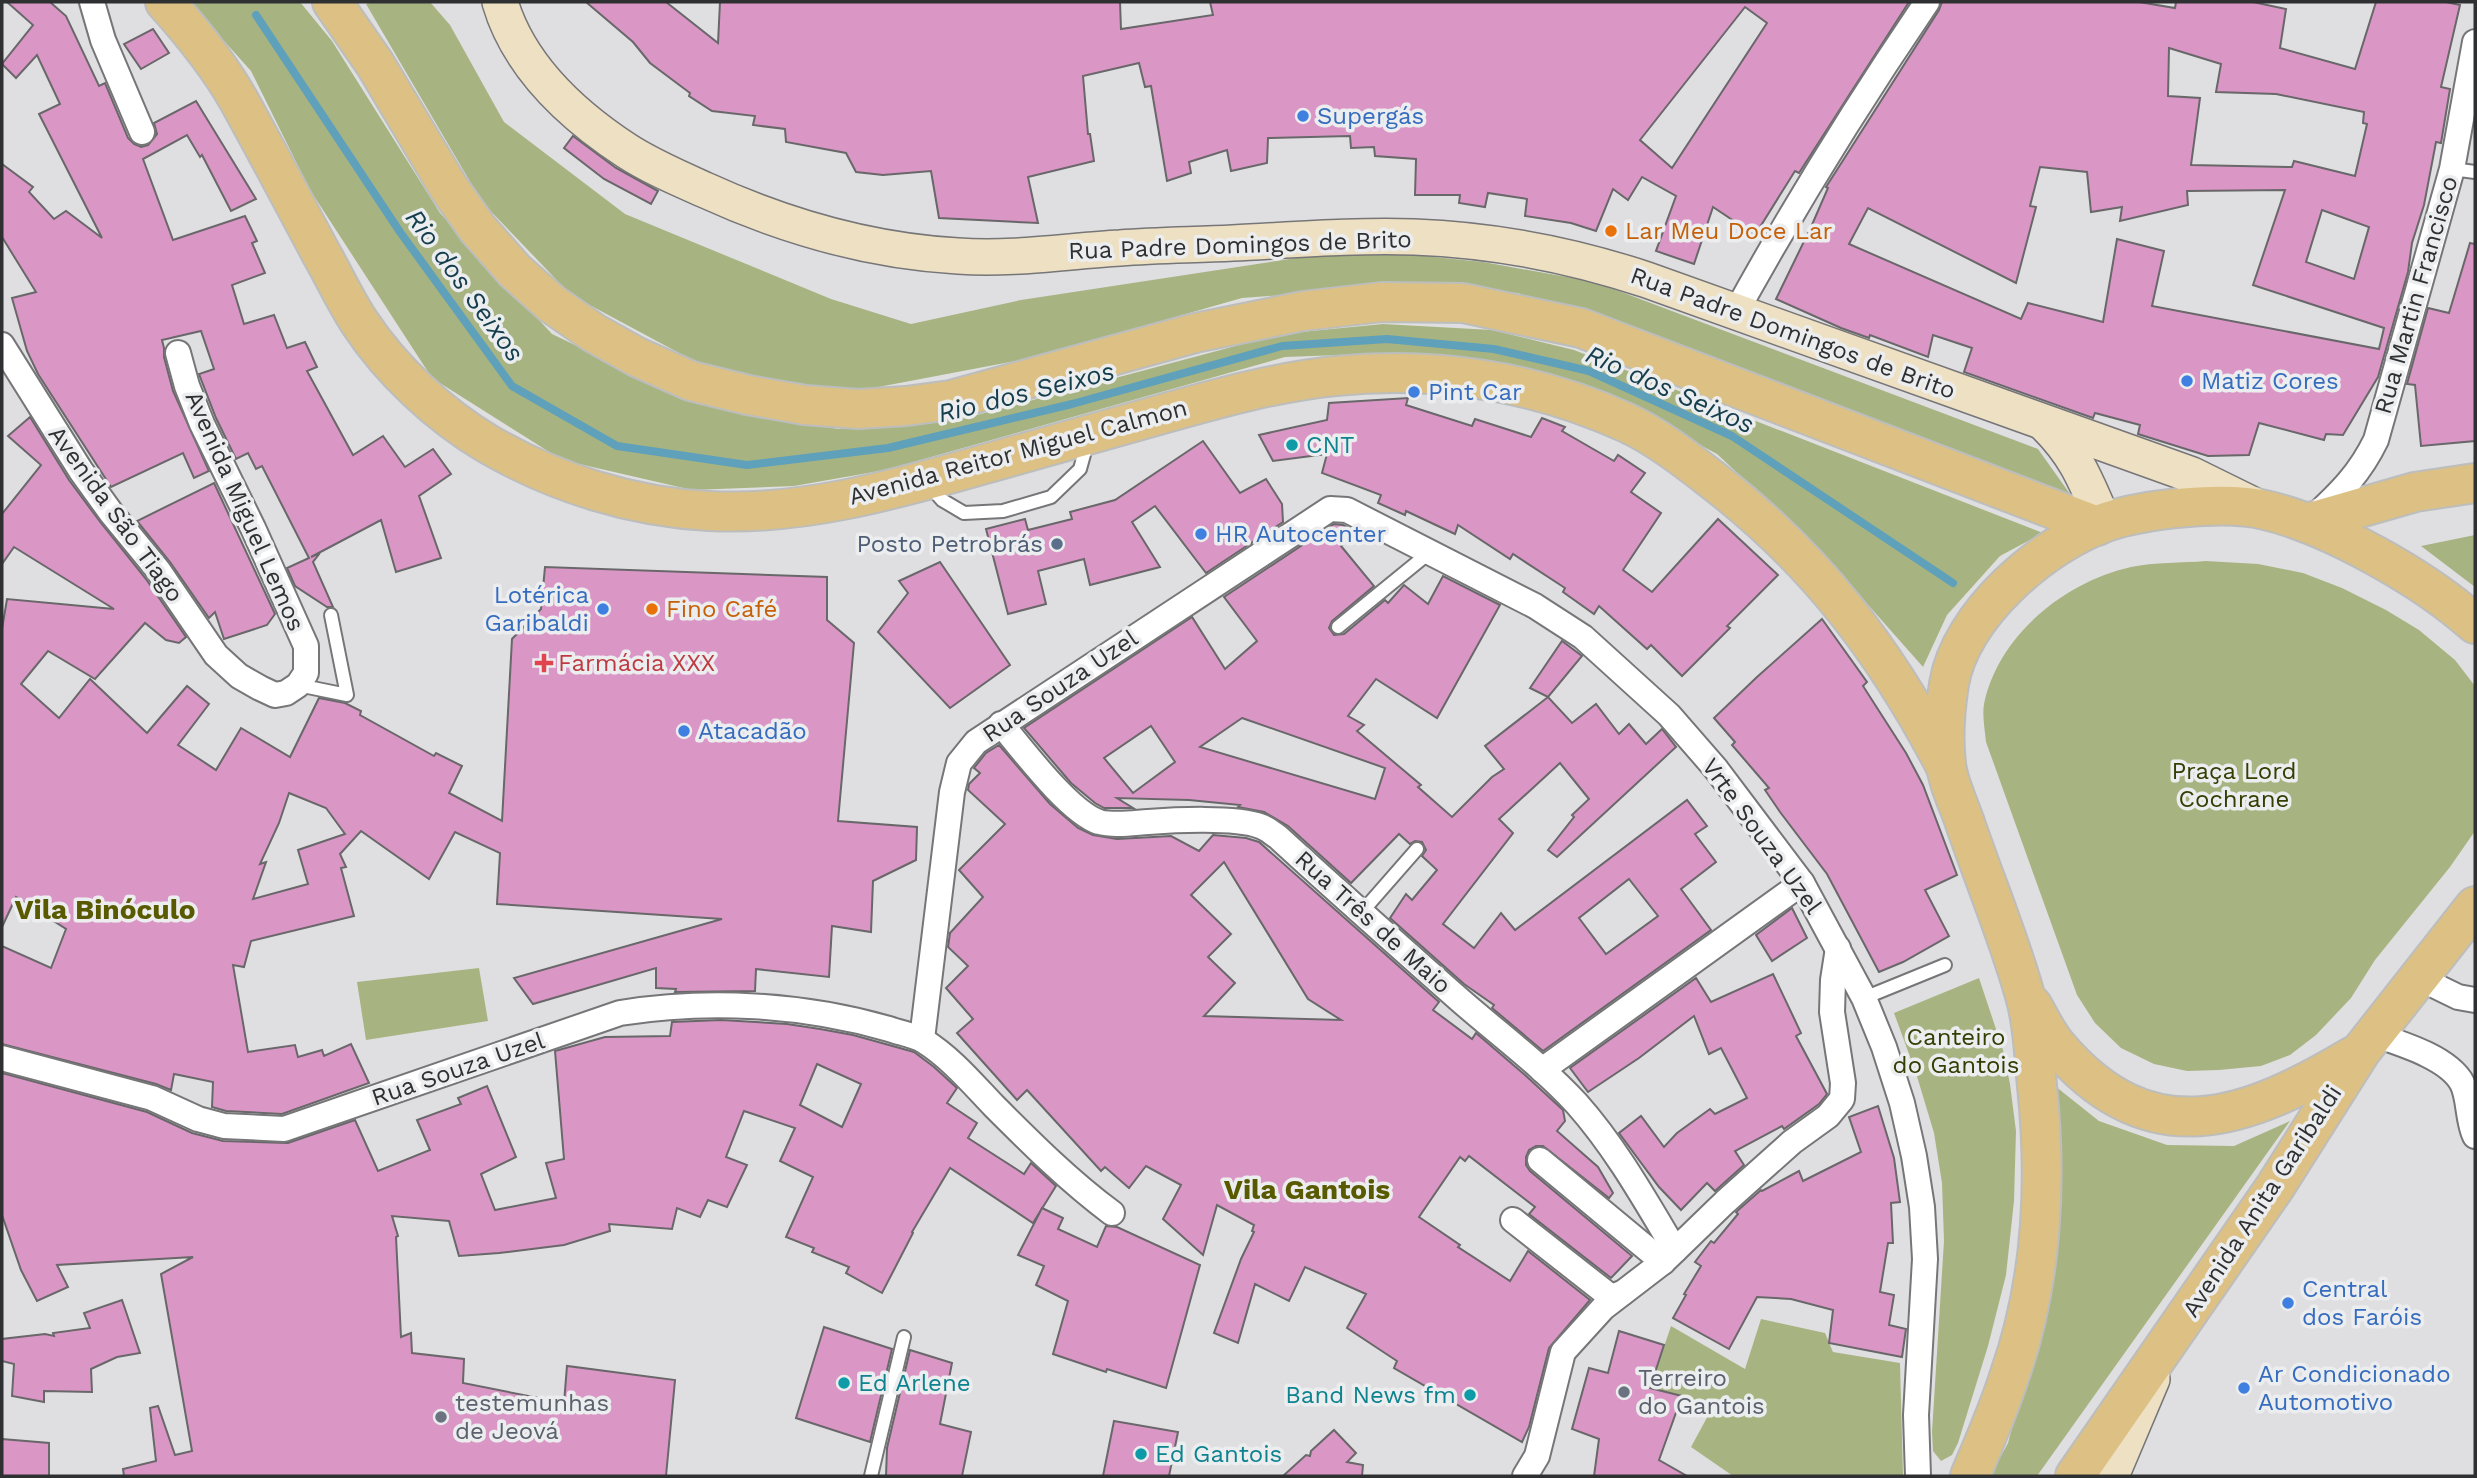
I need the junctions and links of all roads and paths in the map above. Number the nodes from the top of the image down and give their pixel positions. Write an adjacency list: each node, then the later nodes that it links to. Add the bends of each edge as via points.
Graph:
1 (92, 2): 9 (street)
2 (165, 2): 8 (main road, Avenida Reitor Miguel Calmon)
3 (203, 2): 8 (main road, via 201,15)
4 (332, 2): 21 (main road, via 449,188 515,271 594,333 691,380 806,405 906,406 951,400 1195,333 1303,311 1381,302 1463,303 1581,328)
5 (500, 2): 11 (main road, Rua Padre Domingos de Brito, via 523,55 557,95 596,130 651,166 792,226 876,247 972,256 1335,236 1500,244 1637,276)
6 (1927, 2): 11 (street, via 1789,218)
7 (2475, 42): 10 (street, Rua Martin Francisco)
8 (211, 58): 16 (main road, Avenida Reitor Miguel Calmon, via 360,323 422,394 487,443 542,471 601,493 712,511 803,506)
9 (142, 132)
10 (2464, 171): 20 (street, Rua Martin Francisco, via 2376,440 2349,484)
11 (1736, 312): 14 (main road, Rua Padre Domingos de Brito)
12 (2, 345): 26 (street, Avenida São Tiago, via 111,514 158,570 216,655 239,676 275,695)
13 (178, 353): 26 (street, Avenida Miguel Lemos, via 202,424 306,646 306,673)
14 (2043, 423): 18 (main road, Rua Padre Domingos de Brito, via 2192,475); 21 (main road, Rua Padre Domingos de Brito, via 2076,460)
15 (1089, 435): 16 (main road, Avenida Reitor Miguel Calmon); 16 (lane, via 1080,470 1051,497 1003,511 964,513 943,500); 28 (main road, Avenida Reitor Miguel Calmon, via 1285,383 1392,373 1455,374 1511,384 1629,424 1726,490 1805,562 1888,665)
16 (926, 481)
17 (2475, 483): 20 (main road, via 2415,492)
18 (2259, 508): 20 (main road, Avenida Anita Garibaldi); 21 (main road, Avenida Anita Garibaldi, via 2176,510 2127,516)
19 (1330, 509): 22 (street, Vrte Souza Uzel, via 1348,510); 27 (street, Rua Souza Uzel)
20 (2306, 523): 24 (main road, Avenida Anita Garibaldi, via 2428,587)
21 (2100, 525): 28 (main road, Avenida Anita Garibaldi, via 2021,572 1993,600 1968,636 1950,679)
22 (1430, 552): 25 (lane); 30 (street, Vrte Souza Uzel, via 1535,606 1583,637 1623,672 1716,769)
23 (331, 615): 26 (lane, via 347,695)
24 (2475, 624)
25 (1338, 627)
26 (298, 685)
27 (1001, 724): 32 (street, Rua Três de Maio, via 1049,782 1099,822 1178,819 1262,826); 39 (street, Rua Souza Uzel, via 976,742 957,772)
28 (1946, 767): 36 (main road, Avenida Anita Garibaldi)
29 (1417, 849): 32 (lane)
30 (1801, 883): 33 (street, Vrte Souza Uzel); 42 (street)
31 (2475, 906): 35 (main road, Avenida Anita Garibaldi)
32 (1361, 913): 42 (street, Rua Três de Maio)
33 (1838, 948): 37 (street, Vrte Souza Uzel); 47 (street, via 1832,1012 1842,1099)
34 (1945, 965): 37 (lane)
35 (2417, 977): 38 (street); 40 (main road, Avenida Anita Garibaldi)
36 (2025, 995): 40 (main road, Avenida Anita Garibaldi, via 2055,1044 2085,1076 2118,1100 2154,1115 2192,1117 2238,1110 2312,1080); 54 (main road, Avenida Anita Garibaldi, via 2041,1131 2037,1247 2011,1371)
37 (1864, 998): 53 (street, Vrte Souza Uzel, via 1902,1103 1922,1207)
38 (2475, 1000)
39 (922, 1039): 41 (street, Rua Souza Uzel, via 804,1012 742,1005 666,1006 620,1013 284,1129 224,1126 152,1098); 45 (street, Rua Souza Uzel, via 1076,1186)
40 (2367, 1043): 43 (street, via 2403,1045 2446,1065 2462,1082); 50 (main road, Avenida Anita Garibaldi)
41 (2, 1058)
42 (1542, 1070): 47 (street, Rua Três de Maio, via 1599,1131 1636,1186)
43 (2475, 1136)
44 (1540, 1160): 47 (street)
45 (1112, 1213)
46 (1513, 1220): 48 (street, via 1611,1297)
47 (1669, 1256): 48 (street)
48 (1622, 1293): 51 (street, via 1563,1352)
49 (904, 1337): 52 (lane)
50 (2162, 1351): 55 (main road, Avenida Anita Garibaldi); 56 (main road, Avenida Anita Garibaldi)
51 (1531, 1466)
52 (871, 1476)
53 (1918, 1476)
54 (1970, 1476)
55 (2075, 1476)
56 (2111, 1476)

